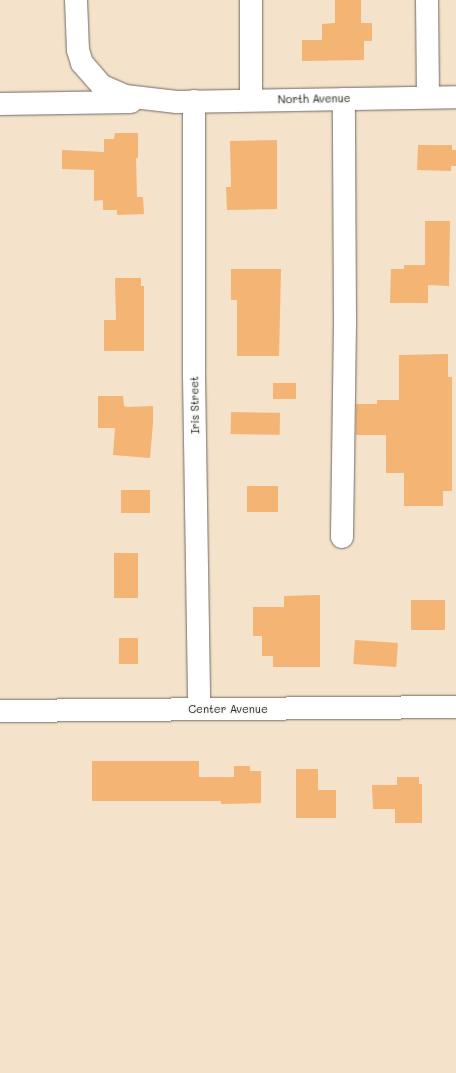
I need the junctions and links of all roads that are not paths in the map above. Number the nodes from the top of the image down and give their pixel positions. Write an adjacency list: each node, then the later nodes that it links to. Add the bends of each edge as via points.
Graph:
1 (76, 0): 9 (street, North Avenue, via 78,50 82,63 102,86 125,96)
2 (250, 0): 7 (street)
3 (427, 0): 4 (street)
4 (428, 97): 5 (street, North Avenue); 6 (street, North Avenue)
5 (456, 97)
6 (344, 99): 7 (street, North Avenue); 11 (street, via 345,323)
7 (251, 100): 8 (street, North Avenue)
8 (194, 101): 9 (street, North Avenue); 13 (street, Iris Street, via 194,376)
9 (172, 102): 10 (street, North Avenue)
10 (0, 104)
11 (342, 537)
12 (456, 707): 13 (street, Center Avenue)
13 (199, 709): 14 (street, Center Avenue)
14 (0, 711)

